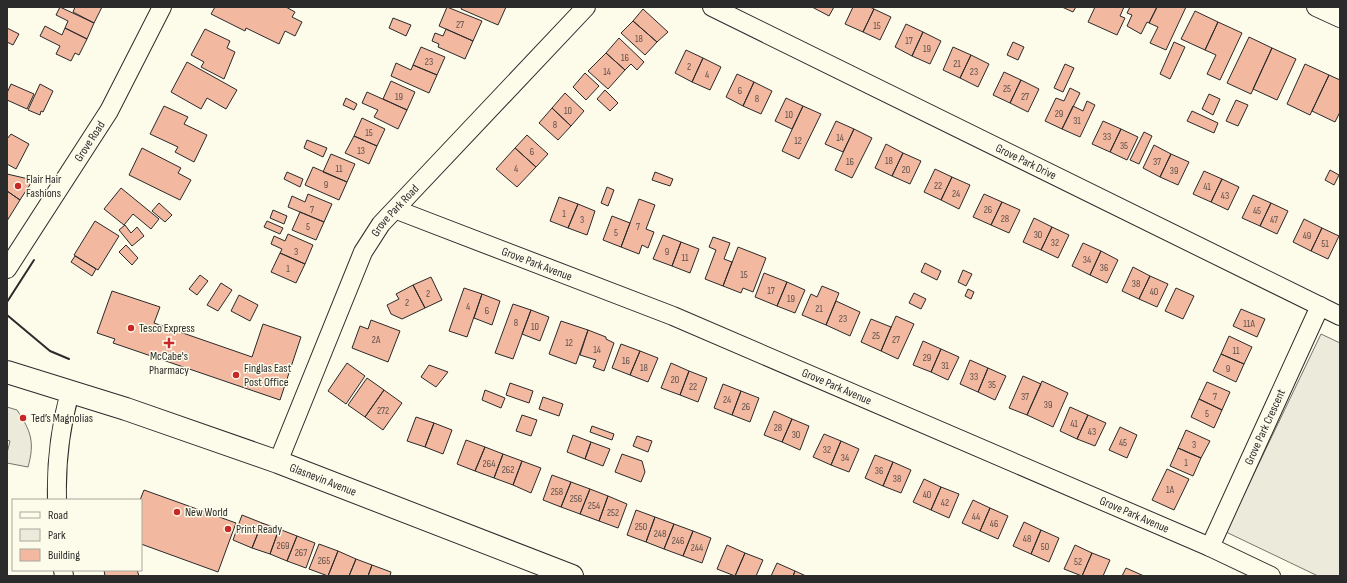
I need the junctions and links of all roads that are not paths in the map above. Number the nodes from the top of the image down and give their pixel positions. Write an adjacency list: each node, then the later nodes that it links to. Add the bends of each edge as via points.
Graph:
1 (162, 7): 7 (street, Grove Road, via 110,111)
2 (586, 7): 6 (street, Grove Park Road)
3 (712, 7): 8 (street, Grove Park Drive)
4 (1316, 7): 5 (street)
5 (1340, 18)
6 (396, 210): 12 (street, Grove Park Road, via 381,224 363,252); 14 (street, Grove Park Avenue, via 673,316)
7 (7, 269)
8 (1320, 306): 9 (street, Grove Park Drive); 14 (street, Grove Park Crescent)
9 (1340, 316)
10 (7, 372): 11 (main road, Glasnevin Avenue)
11 (70, 392): 12 (main road, Glasnevin Avenue); 13 (street, via 56,469)
12 (278, 462): 15 (main road, Glasnevin Avenue)
13 (57, 499)
14 (1210, 547): 16 (street, Grove Park Avenue)
15 (572, 576)
16 (1271, 576)

